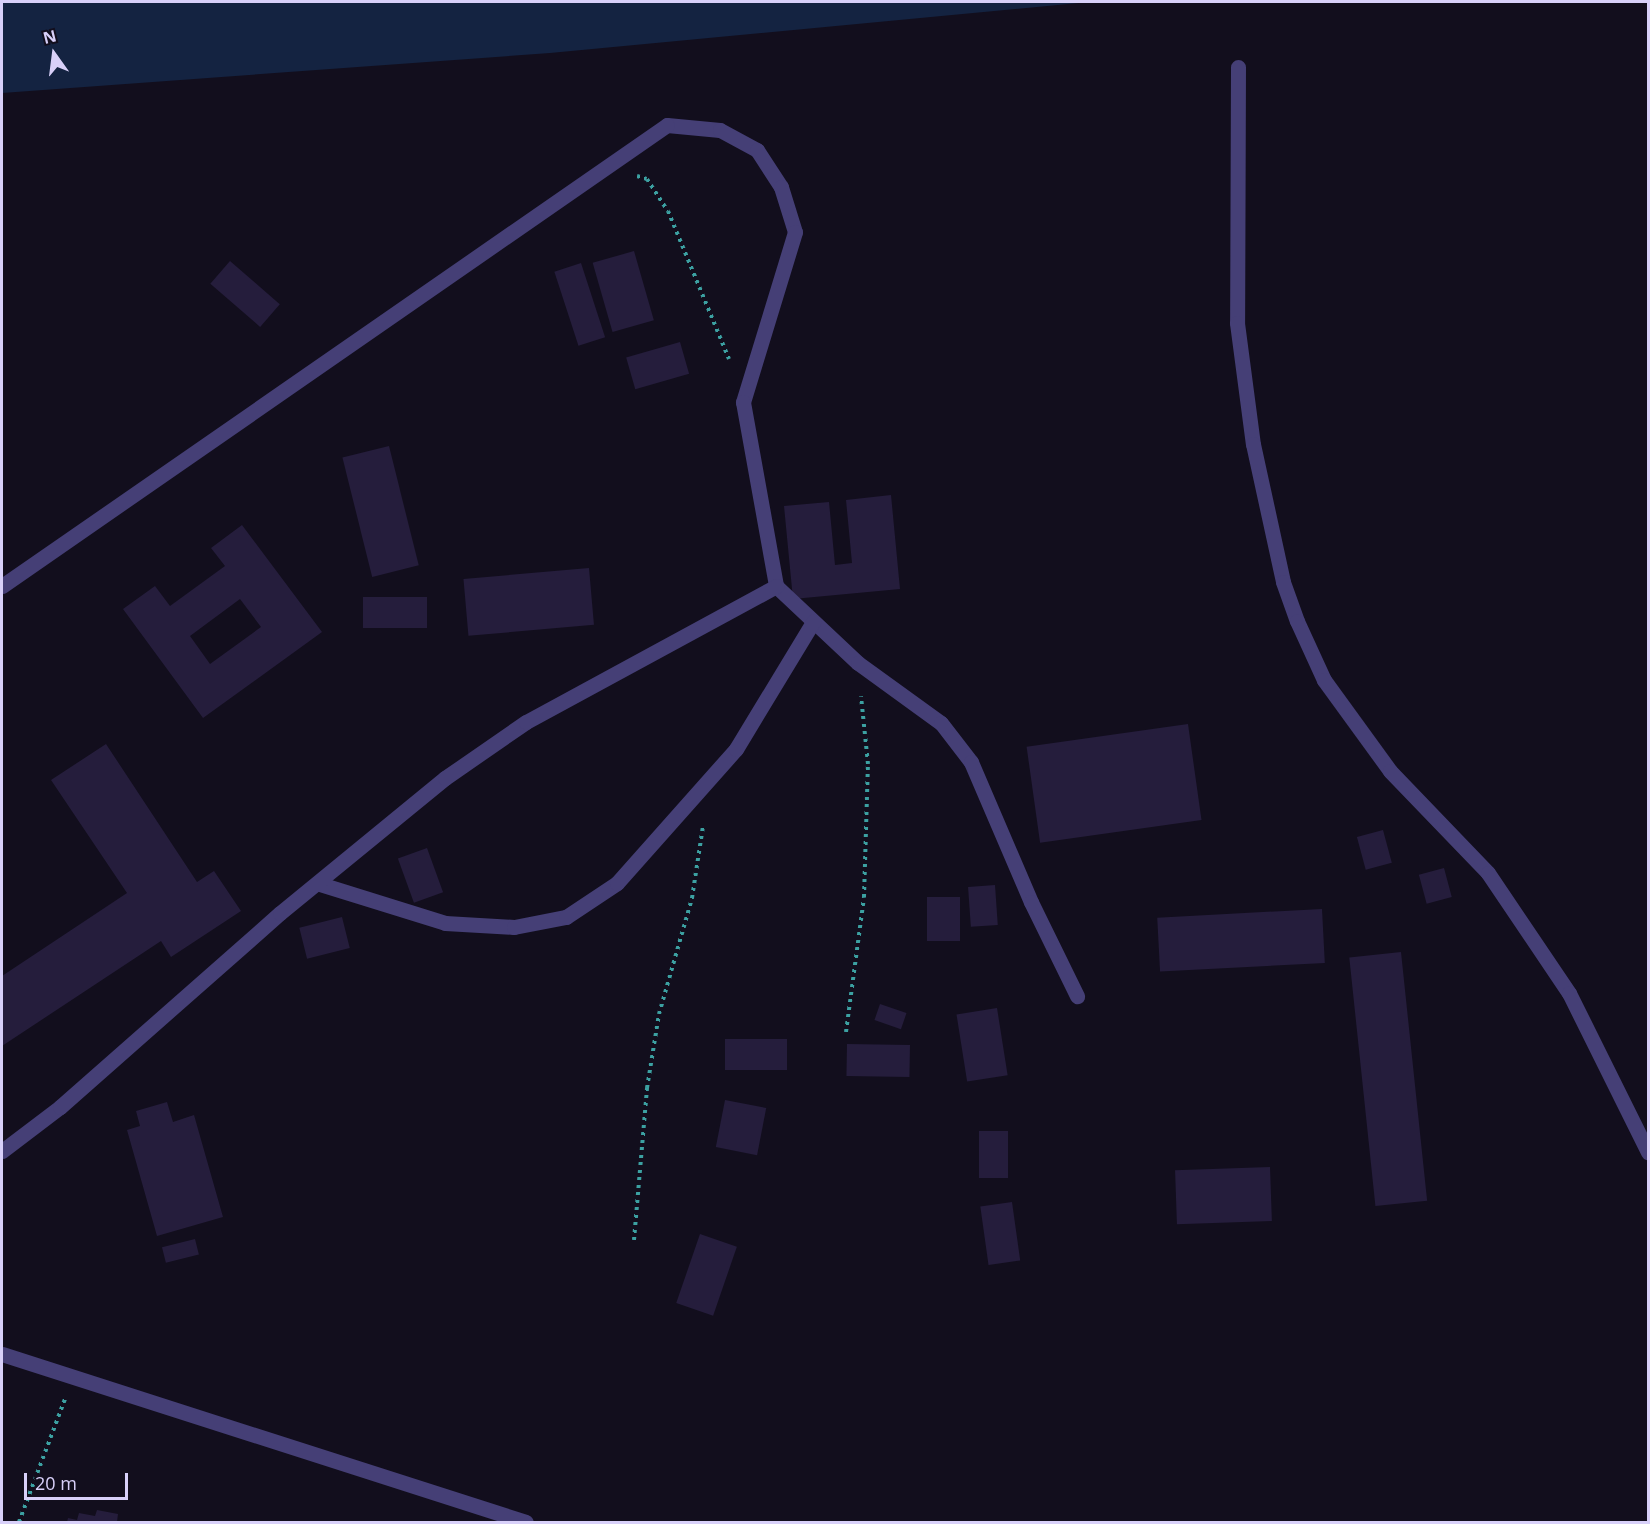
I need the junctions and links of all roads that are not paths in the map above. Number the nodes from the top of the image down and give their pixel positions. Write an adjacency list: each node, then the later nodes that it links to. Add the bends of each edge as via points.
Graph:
1 (1238, 67): 8 (street, via 1237,324 1253,444 1283,582 1297,621 1324,680 1390,771 1488,873 1569,993)
2 (2, 586): 3 (street, via 667,125 720,130 757,150 781,187 795,232 743,402)
3 (776, 586): 4 (street); 5 (street, via 526,722 445,778)
4 (813, 622): 5 (street, via 736,749 617,883 566,917 514,927 445,923); 6 (street, via 858,663 941,723 970,762)
5 (320, 884): 7 (street, via 280,913 136,1041)
6 (1077, 996)
7 (2, 1151)
8 (1648, 1152)
9 (2, 1354): 10 (street)
10 (526, 1522)

